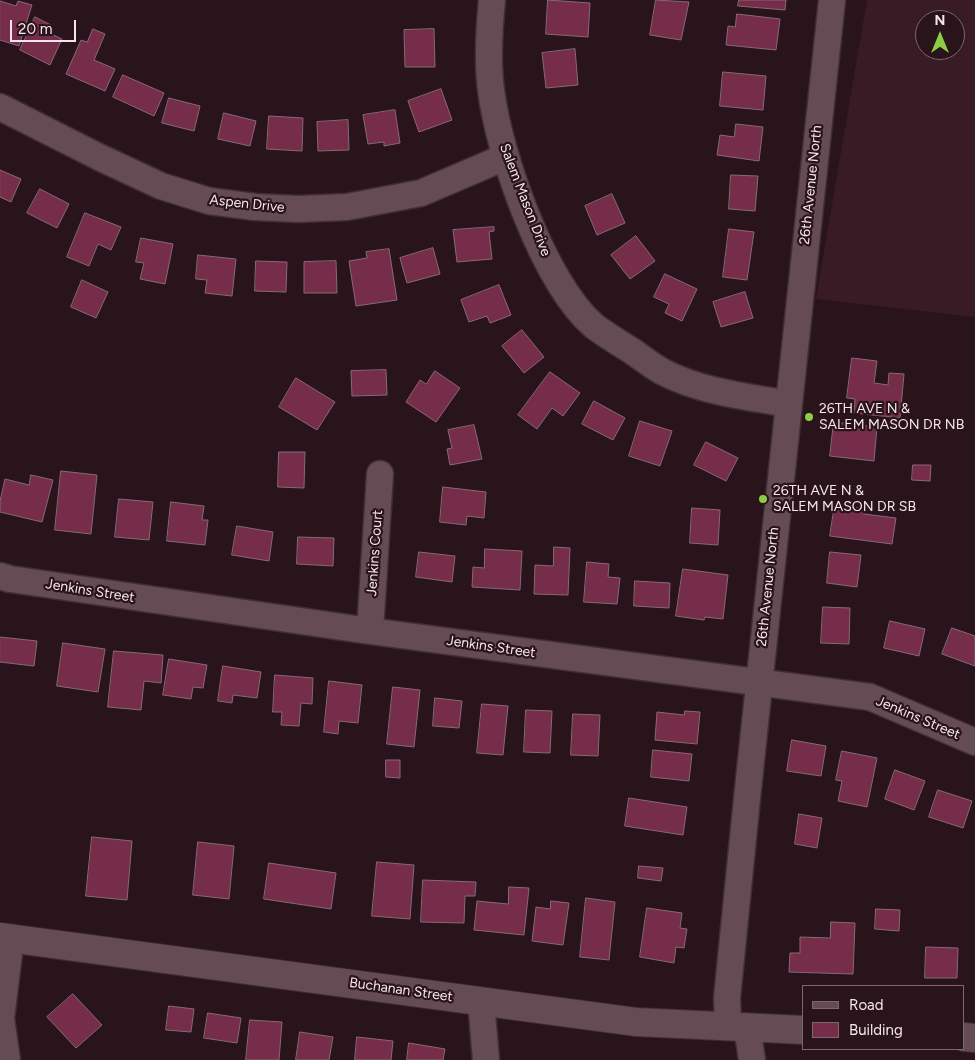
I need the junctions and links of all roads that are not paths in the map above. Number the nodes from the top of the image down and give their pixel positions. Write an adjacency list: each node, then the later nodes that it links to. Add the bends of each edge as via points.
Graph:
1 (492, 0): 4 (street, Salem Mason Drive, via 488,48 491,91)
2 (832, 0): 5 (street, 26th Avenue North)
3 (0, 107): 4 (street, Aspen Drive, via 162,186 208,201 255,207 347,207 422,193)
4 (505, 157): 5 (street, Salem Mason Drive, via 550,266 571,299 594,325 663,372 709,390)
5 (787, 404): 9 (street, 26th Avenue North)
6 (380, 474): 8 (street, Jenkins Court)
7 (0, 576): 8 (street, Jenkins Street)
8 (370, 631): 9 (street, Jenkins Street)
9 (758, 683): 10 (street, Jenkins Street, via 870,697); 13 (street, 26th Avenue North, via 727,998)
10 (975, 742)
11 (6, 937): 12 (street, Buchanan Street); 15 (street, via 1,1018)
12 (481, 1001): 13 (street, Buchanan Street, via 636,1022); 16 (street)
13 (738, 1027): 14 (street, Buchanan Street); 17 (street, 26th Avenue North)
14 (802, 1030)
15 (7, 1060)
16 (486, 1060)
17 (752, 1060)

